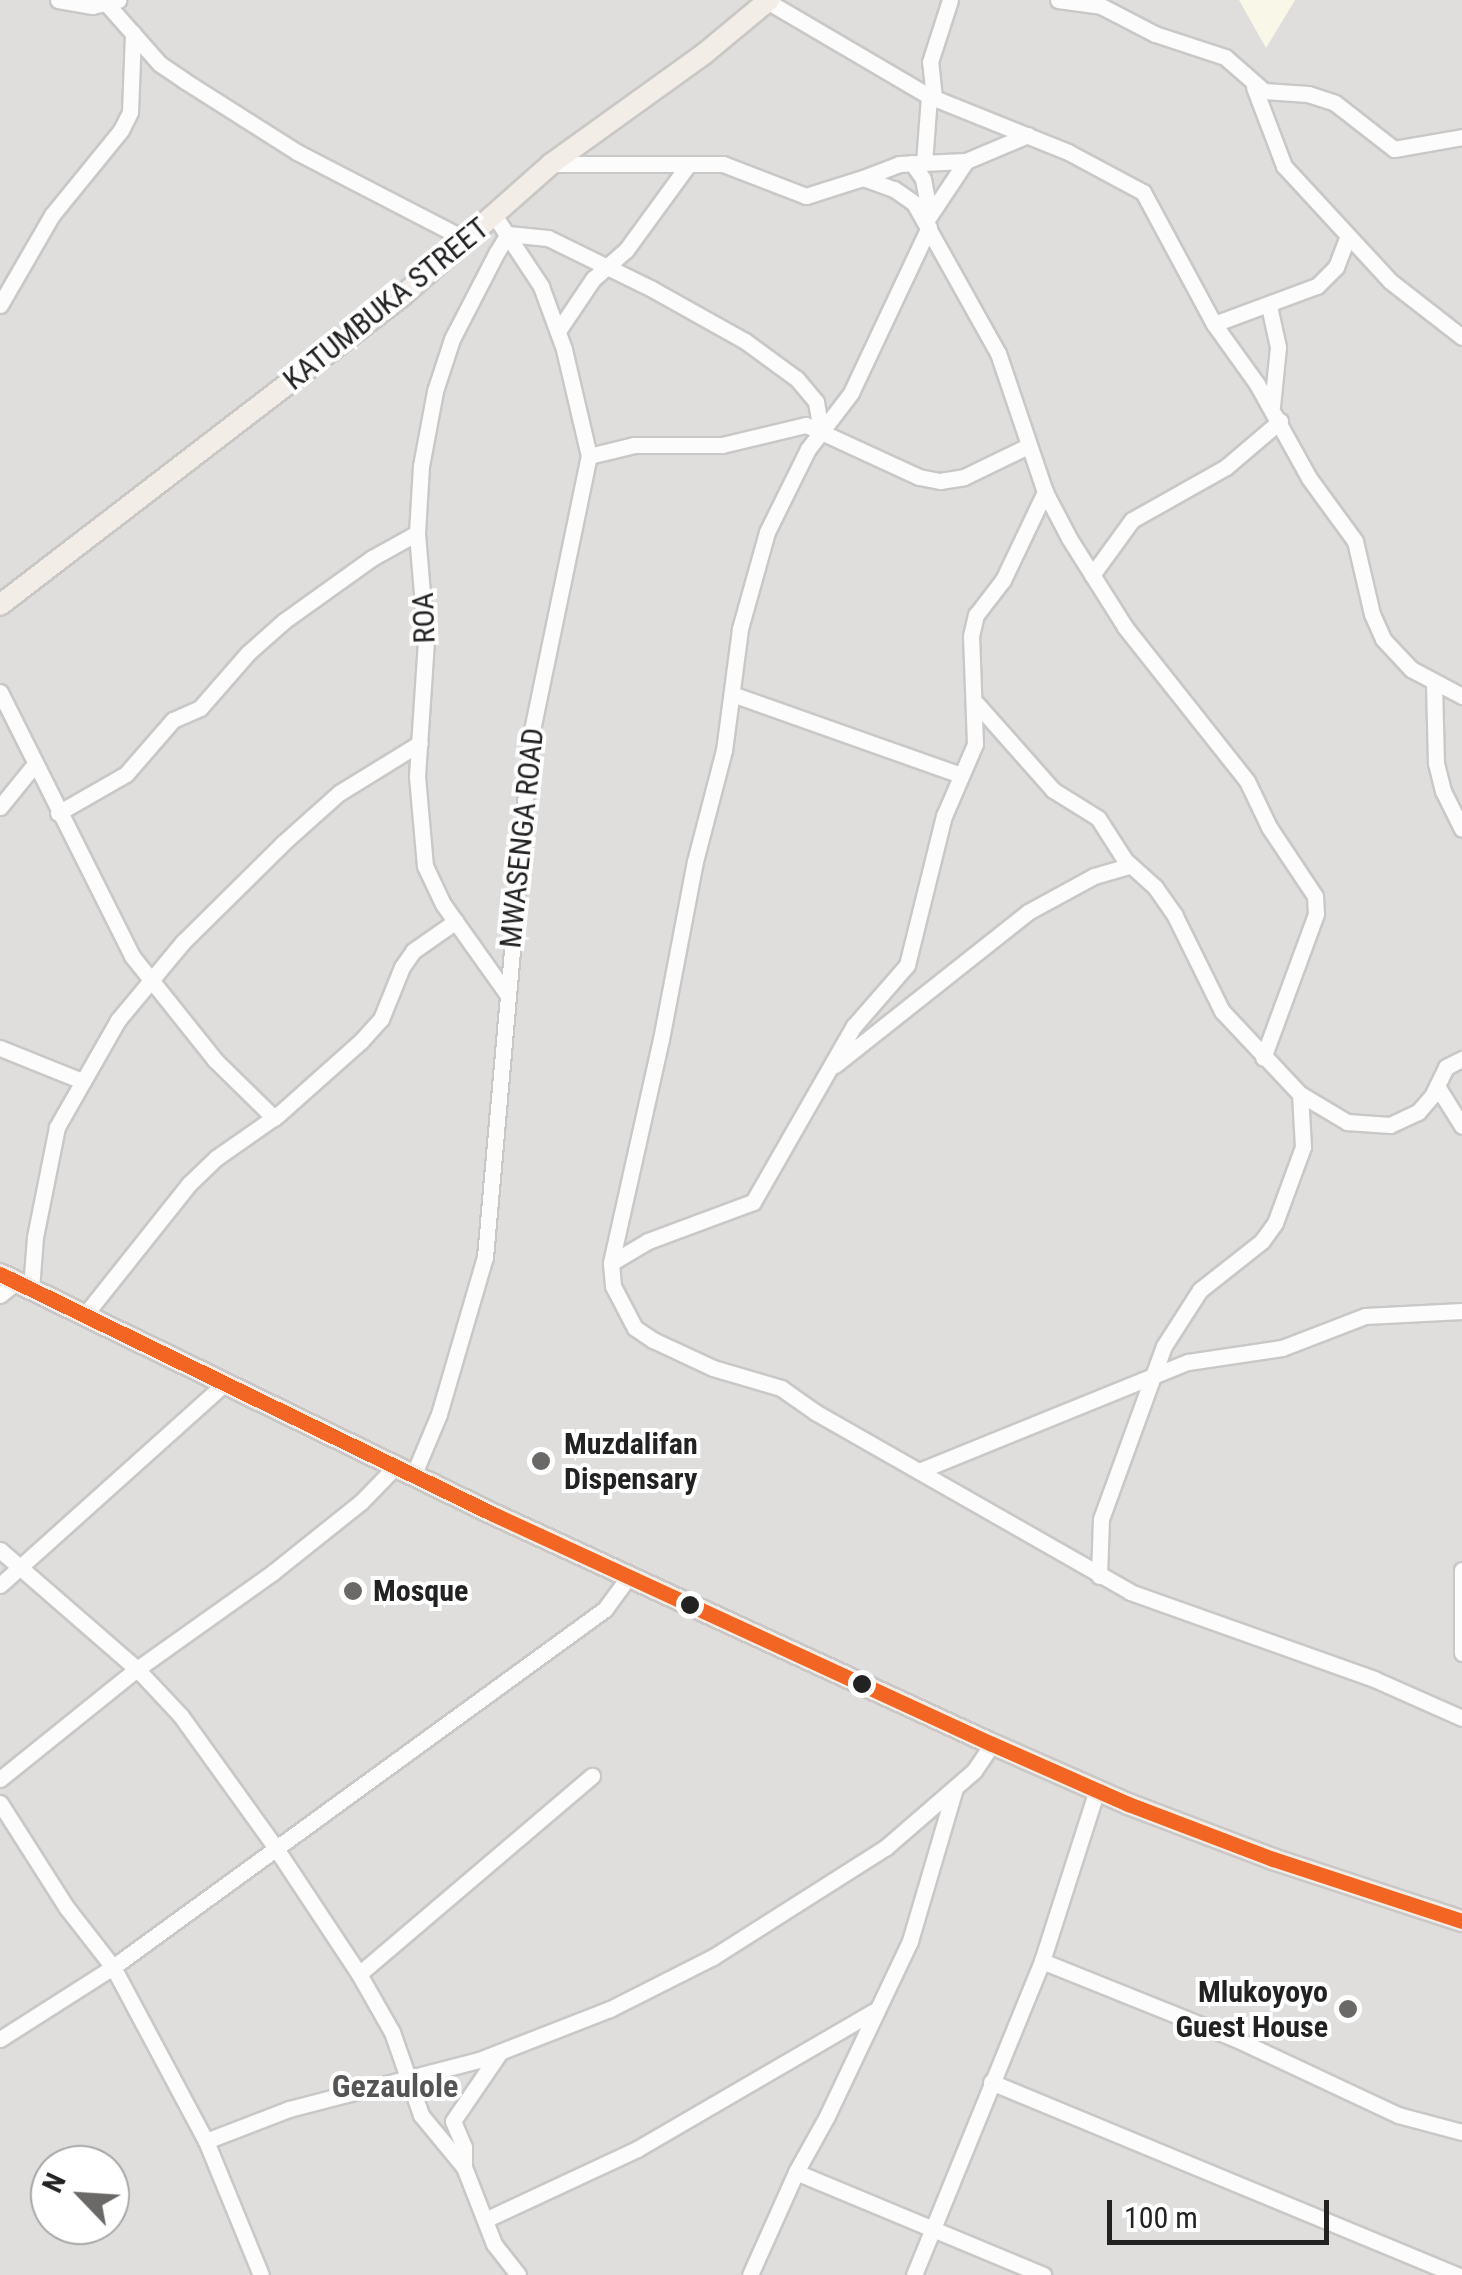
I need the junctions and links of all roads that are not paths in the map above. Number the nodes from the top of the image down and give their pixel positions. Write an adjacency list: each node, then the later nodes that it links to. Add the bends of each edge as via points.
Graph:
1 (58, 0): 5 (street)
2 (950, 0): 8 (street, via 930,62)
3 (1058, 0): 7 (street, via 1111,10 1155,34 1225,57)
4 (768, 1): 8 (street); 13 (main road, KATUMBUKA STREET)
5 (112, 2): 6 (street)
6 (133, 34): 19 (street, via 160,64 297,152); 22 (street, via 130,112 122,130 52,215)
7 (1254, 87): 10 (street, via 1335,103 1394,149); 20 (street, via 1284,166)
8 (931, 97): 9 (street); 12 (street)
9 (1028, 135): 11 (street); 24 (street, via 1144,192)
10 (1462, 137)
11 (966, 161): 12 (street); 17 (street)
12 (918, 163): 15 (street); 17 (street)
13 (551, 164): 14 (street); 16 (main road, KATUMBUKA STREET)
14 (688, 165): 15 (street, via 723,164 806,196); 21 (street)
15 (863, 178): 17 (street, via 906,194)
16 (494, 215): 18 (street, MWASENGA ROAD); 19 (main road, KATUMBUKA STREET)
17 (928, 221): 28 (street, via 851,392); 29 (street, via 998,353)
18 (508, 234): 21 (street, via 548,238); 25 (street, MWASENGA ROAD, via 542,286); 32 (street, ROA, via 452,340 435,391)
19 (463, 238): 34 (main road, KATUMBUKA STREET, via 402,296)
20 (1348, 240): 23 (street, via 1326,279); 26 (street, via 1417,306)
21 (608, 266): 25 (street); 28 (street, via 745,342 797,379 816,402)
22 (0, 305)
23 (1269, 306): 24 (street); 27 (street, via 1278,348)
24 (1214, 324): 27 (street)
25 (558, 331): 30 (street, MWASENGA ROAD)
26 (1461, 334)
27 (1276, 413): 33 (street, via 1226,467 1132,520); 35 (street, via 1354,541 1383,639)
28 (822, 429): 29 (street, via 940,481); 30 (street, via 798,425 722,446 634,444); 37 (street, via 767,532 740,629)
29 (1028, 446): 31 (street)
30 (589, 456): 49 (street, MWASENGA ROAD, via 530,734)
31 (1045, 492): 33 (street); 39 (street, via 1003,580 976,615)
32 (417, 533): 40 (street, ROA, via 426,641); 44 (street, via 284,621 200,708 173,720 126,774)
33 (1092, 575): 51 (street, via 1242,774 1316,896 1316,914)
34 (0, 604)
35 (1434, 683): 38 (street); 45 (street, via 1436,763)
36 (0, 692): 41 (street)
37 (732, 694): 42 (street); 59 (street)
38 (1462, 696)
39 (974, 701): 42 (street, via 976,744); 46 (street, via 1053,790 1098,818)
40 (420, 743): 47 (street, ROA, via 425,866); 48 (street, via 340,792 226,896)
41 (35, 764): 43 (street); 44 (street)
42 (961, 775): 53 (street, via 944,816 910,958 854,1026)
43 (0, 807)
44 (58, 813): 48 (street)
45 (1462, 829)
46 (1130, 866): 51 (street, via 1167,902 1222,1011); 53 (street, via 1094,876 1028,912)
47 (456, 921): 49 (street, ROA); 57 (street, via 413,952 381,1018 361,1041)
48 (150, 979): 54 (street); 57 (street, via 215,1060)
49 (507, 994): 66 (street, MWASENGA ROAD, via 486,1256 440,1414)
50 (0, 1048): 54 (street)
51 (1264, 1058): 56 (street)
52 (1462, 1059): 55 (street, via 1448,1064)
53 (832, 1067): 59 (street, via 752,1202 648,1241)
54 (82, 1081): 60 (street, via 57,1127 35,1237)
55 (1437, 1086): 56 (street, via 1418,1112 1390,1124 1347,1122); 58 (street)
56 (1300, 1094): 63 (street, via 1305,1133 1275,1223 1193,1299)
57 (274, 1118): 62 (street, via 189,1184)
58 (1462, 1126)
59 (611, 1263): 65 (street, via 613,1286 635,1328 699,1362 770,1382)
60 (12, 1285): 62 (main road)
61 (1462, 1311): 63 (street, via 1365,1316 1282,1348 1206,1357)
62 (84, 1316): 64 (main road)
63 (1154, 1374): 65 (street); 71 (street, via 1101,1519)
64 (224, 1384): 66 (main road); 68 (street)
65 (919, 1470): 71 (street)
66 (404, 1471): 70 (main road); 74 (street)
67 (0, 1550): 68 (street)
68 (19, 1568): 72 (street); 74 (street)
69 (1462, 1570): 73 (street)
70 (630, 1575): 76 (main road); 82 (street, via 605,1609)
71 (1098, 1576): 75 (street)
72 (0, 1585)
73 (1462, 1653)
74 (136, 1669): 78 (street); 82 (street, via 182,1716)
75 (1462, 1718)
76 (992, 1744): 79 (street); 80 (main road)
77 (592, 1776): 86 (street)
78 (0, 1779)
79 (955, 1788): 87 (street, via 919,1917); 89 (street, via 886,1848 713,1957 610,2009)
80 (1098, 1790): 83 (main road, via 1273,1859); 84 (street)
81 (0, 1803): 85 (street)
82 (276, 1847): 85 (street); 86 (street)
83 (1462, 1921)
84 (1042, 1961): 91 (street); 92 (street, via 1236,2038 1398,2115)
85 (113, 1967): 88 (street); 93 (street)
86 (359, 1974): 90 (street, via 392,2032)
87 (874, 2011): 95 (street); 96 (street, via 637,2149)
88 (0, 2039)
89 (500, 2052): 90 (street); 94 (street, via 453,2121)
90 (404, 2077): 93 (street, via 288,2109); 94 (street, via 430,2128)
91 (991, 2082): 97 (street); 103 (street)
92 (1462, 2132)
93 (206, 2142): 98 (street)
94 (464, 2166): 96 (street)
95 (796, 2172): 97 (street); 100 (street)
96 (487, 2219): 99 (street, via 494,2244)
97 (932, 2228): 101 (street); 102 (street)
98 (261, 2275)
99 (518, 2275)
100 (750, 2275)
101 (914, 2275)
102 (1043, 2275)
103 (1457, 2275)

